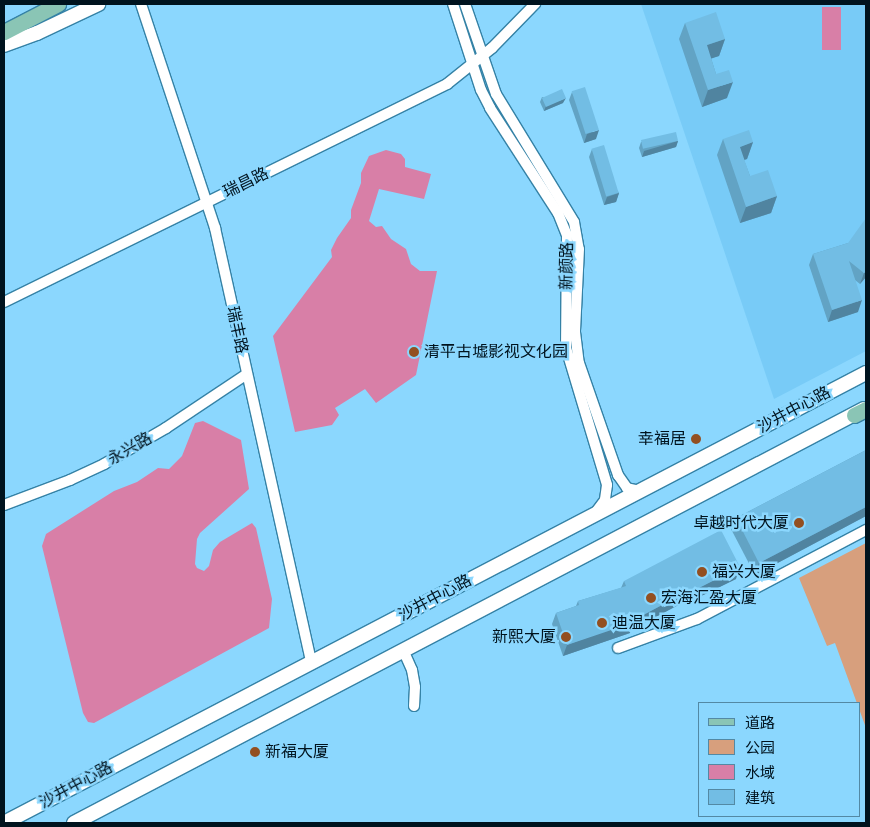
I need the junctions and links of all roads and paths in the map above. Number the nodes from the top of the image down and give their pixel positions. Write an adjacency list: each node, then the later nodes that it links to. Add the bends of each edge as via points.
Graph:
1 (58, 4): 7 (main road)
2 (98, 4): 8 (street)
3 (142, 4): 11 (street, 瑞丰路)
4 (453, 4): 10 (street, 新颜路)
5 (465, 4): 9 (street, 新颜路)
6 (535, 4): 9 (street, 瑞昌路)
7 (4, 32)
8 (4, 45)
9 (482, 56): 10 (street, 瑞昌路); 16 (street, 新颜路, via 496,94 574,222 580,249 575,332 580,363 618,475 627,488)
10 (473, 64): 11 (street, 瑞昌路, via 447,84); 18 (street, 新颜路, via 490,108 558,213 567,235 566,348 607,486 602,505)
11 (208, 202): 12 (street, 瑞昌路); 14 (street, 瑞丰路)
12 (4, 302)
13 (866, 372): 16 (street, 沙井中心路)
14 (247, 374): 17 (street, 永兴路, via 166,428 104,464); 22 (street, 瑞丰路)
15 (862, 411): 21 (street, 沙井中心路)
16 (640, 491): 18 (street, 沙井中心路)
17 (4, 505)
18 (592, 515): 22 (street, 沙井中心路)
19 (866, 530): 20 (street, via 697,619)
20 (618, 648)
21 (404, 652): 23 (street, via 412,670); 27 (street, 沙井中心路)
22 (311, 662): 24 (street, 沙井中心路)
23 (414, 706)
24 (35, 806): 25 (street); 26 (street, 沙井中心路)
25 (4, 809)
26 (4, 823)
27 (74, 823)

